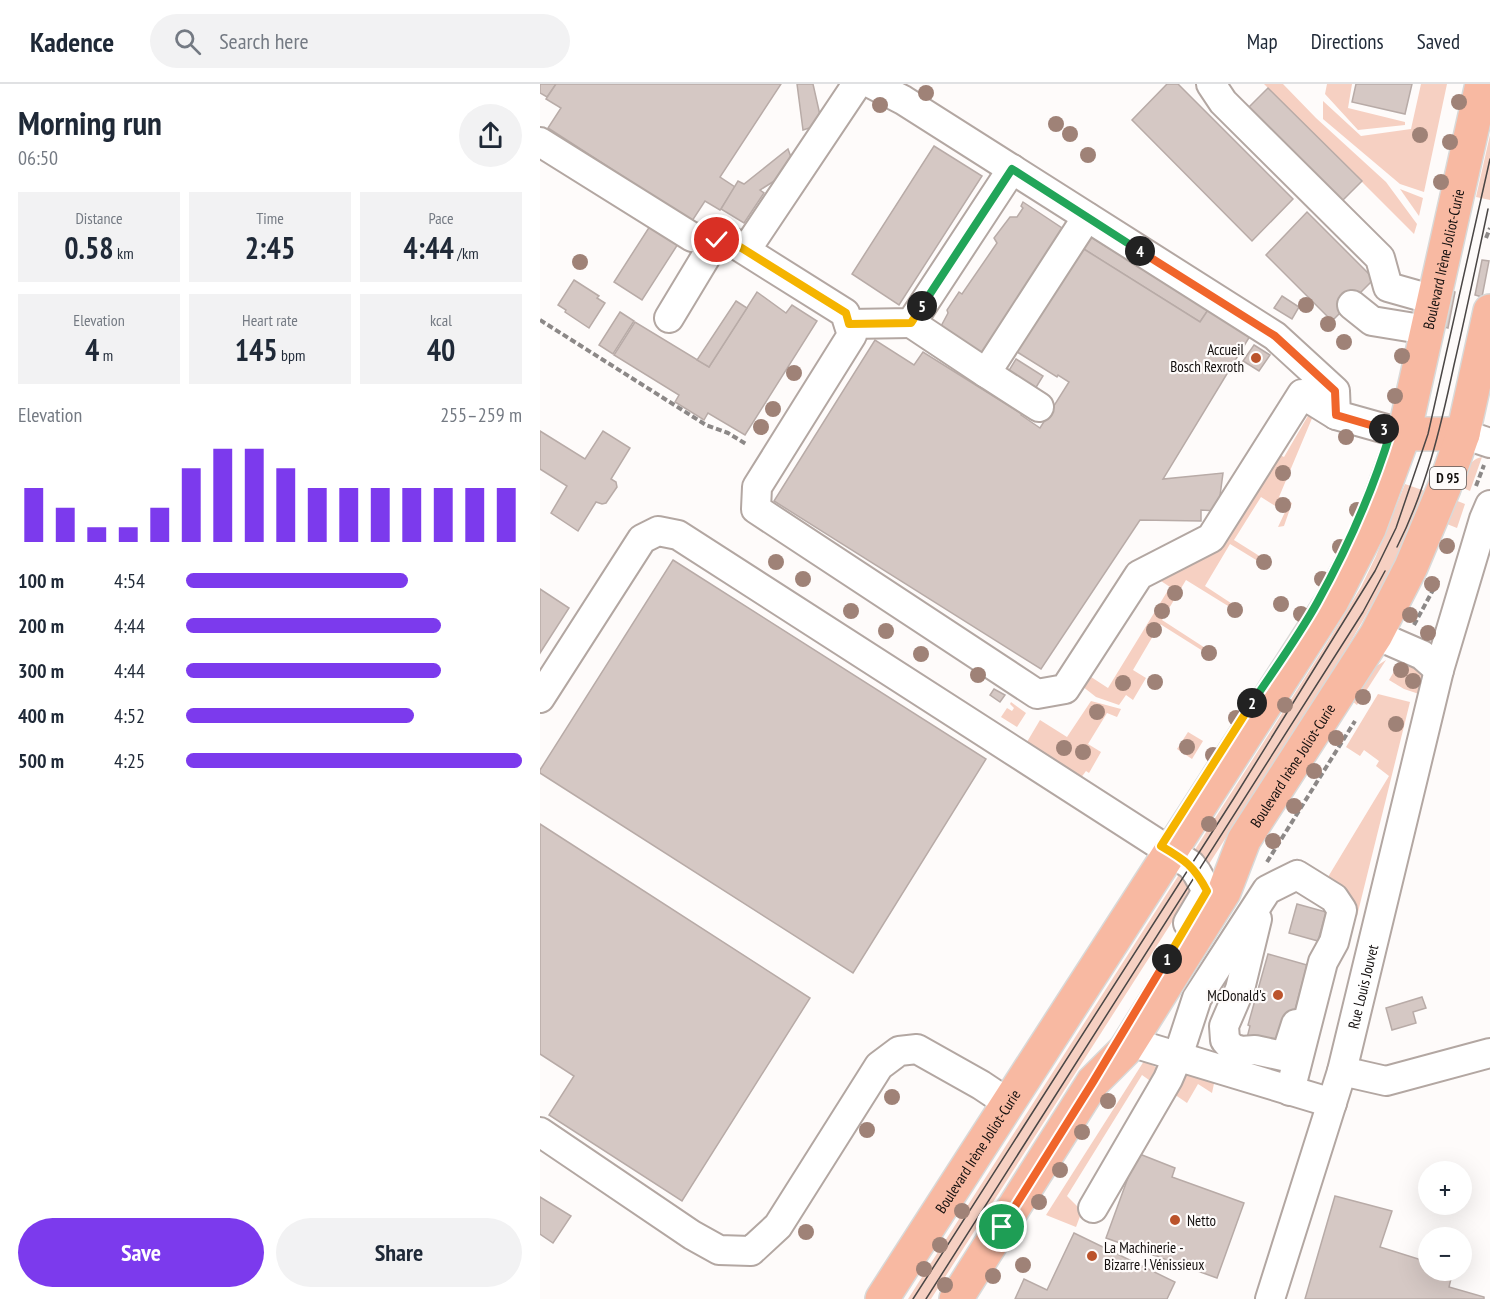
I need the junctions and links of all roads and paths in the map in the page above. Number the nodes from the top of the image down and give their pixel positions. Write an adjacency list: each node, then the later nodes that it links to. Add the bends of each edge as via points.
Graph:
1 (857, 84): 12 (street)
2 (872, 84): 5 (street)
3 (1211, 84): 15 (street, via 1223,102 1380,258 1388,287)
4 (1482, 84): 15 (main road, Boulevard Irène Joliot-Curie)
5 (909, 92): 7 (street)
6 (540, 142): 11 (street, via 692,237)
7 (1012, 169): 8 (street); 18 (street)
8 (1087, 217): 20 (street); 21 (street, via 1275,336)
9 (1490, 228): 10 (path)
10 (1486, 238)
11 (717, 240): 12 (street); 16 (street)
12 (746, 250): 19 (street, via 846,313)
13 (1352, 305): 15 (street, via 1372,321)
14 (1490, 311): 24 (main road, Boulevard Irène Joliot-Curie / D 95)
15 (1431, 315): 23 (main road, Boulevard Irène Joliot-Curie)
16 (669, 318)
17 (540, 320): 25 (path, via 706,425)
18 (911, 323): 19 (street); 20 (street)
19 (849, 324): 21 (street, via 852,335 757,487 756,508 1037,694 1065,689 1139,575 1210,538 1302,394)
20 (986, 373): 22 (street)
21 (1336, 403): 23 (street)
22 (1039, 407)
23 (1404, 434): 24 (main road); 30 (main road, Boulevard Irène Joliot-Curie, via 1369,528 1332,601)
24 (1477, 438): 27 (main road, Boulevard Irène Joliot-Curie / D 95, via 1444,488 1411,567)
25 (746, 444)
26 (1487, 512): 28 (street, Rue Louis Jouvet)
27 (1376, 635): 28 (street, via 1422,655); 33 (main road, Boulevard Irène Joliot-Curie / D 95, via 1244,840 1224,892)
28 (1439, 670): 36 (street, Rue Louis Jouvet)
29 (540, 698): 30 (street, via 642,539 658,531 678,535)
30 (1170, 851): 37 (street, Boulevard Irène Joliot-Curie, via 1191,865 1207,891); 39 (main road, Boulevard Irène Joliot-Curie)
31 (1257, 905): 32 (street, via 1266,890 1297,875 1334,898 1342,910 1334,942); 32 (street, via 1240,989 1224,1026 1225,1040 1232,1047 1283,1056 1310,977); 35 (street, via 1197,998)
32 (1323, 962): 38 (street)
33 (1130, 1042): 35 (street); 37 (main road, Boulevard Irène Joliot-Curie / D 95)
34 (1490, 1053): 36 (street, via 1386,1082)
35 (1178, 1056): 38 (street); 42 (street)
36 (1342, 1071): 40 (street, Rue Louis Jouvet)
37 (1093, 1082): 44 (main road, Boulevard Irène Joliot-Curie / D 95)
38 (1290, 1091): 40 (street)
39 (1008, 1103): 41 (street, via 917,1049 899,1051 879,1066 778,1227 751,1251 719,1250 692,1235); 43 (main road, Boulevard Irène Joliot-Curie)
40 (1332, 1103): 45 (street, Rue Louis Jouvet)
41 (540, 1132)
42 (1093, 1208)
43 (882, 1299)
44 (956, 1299)
45 (1270, 1299)

